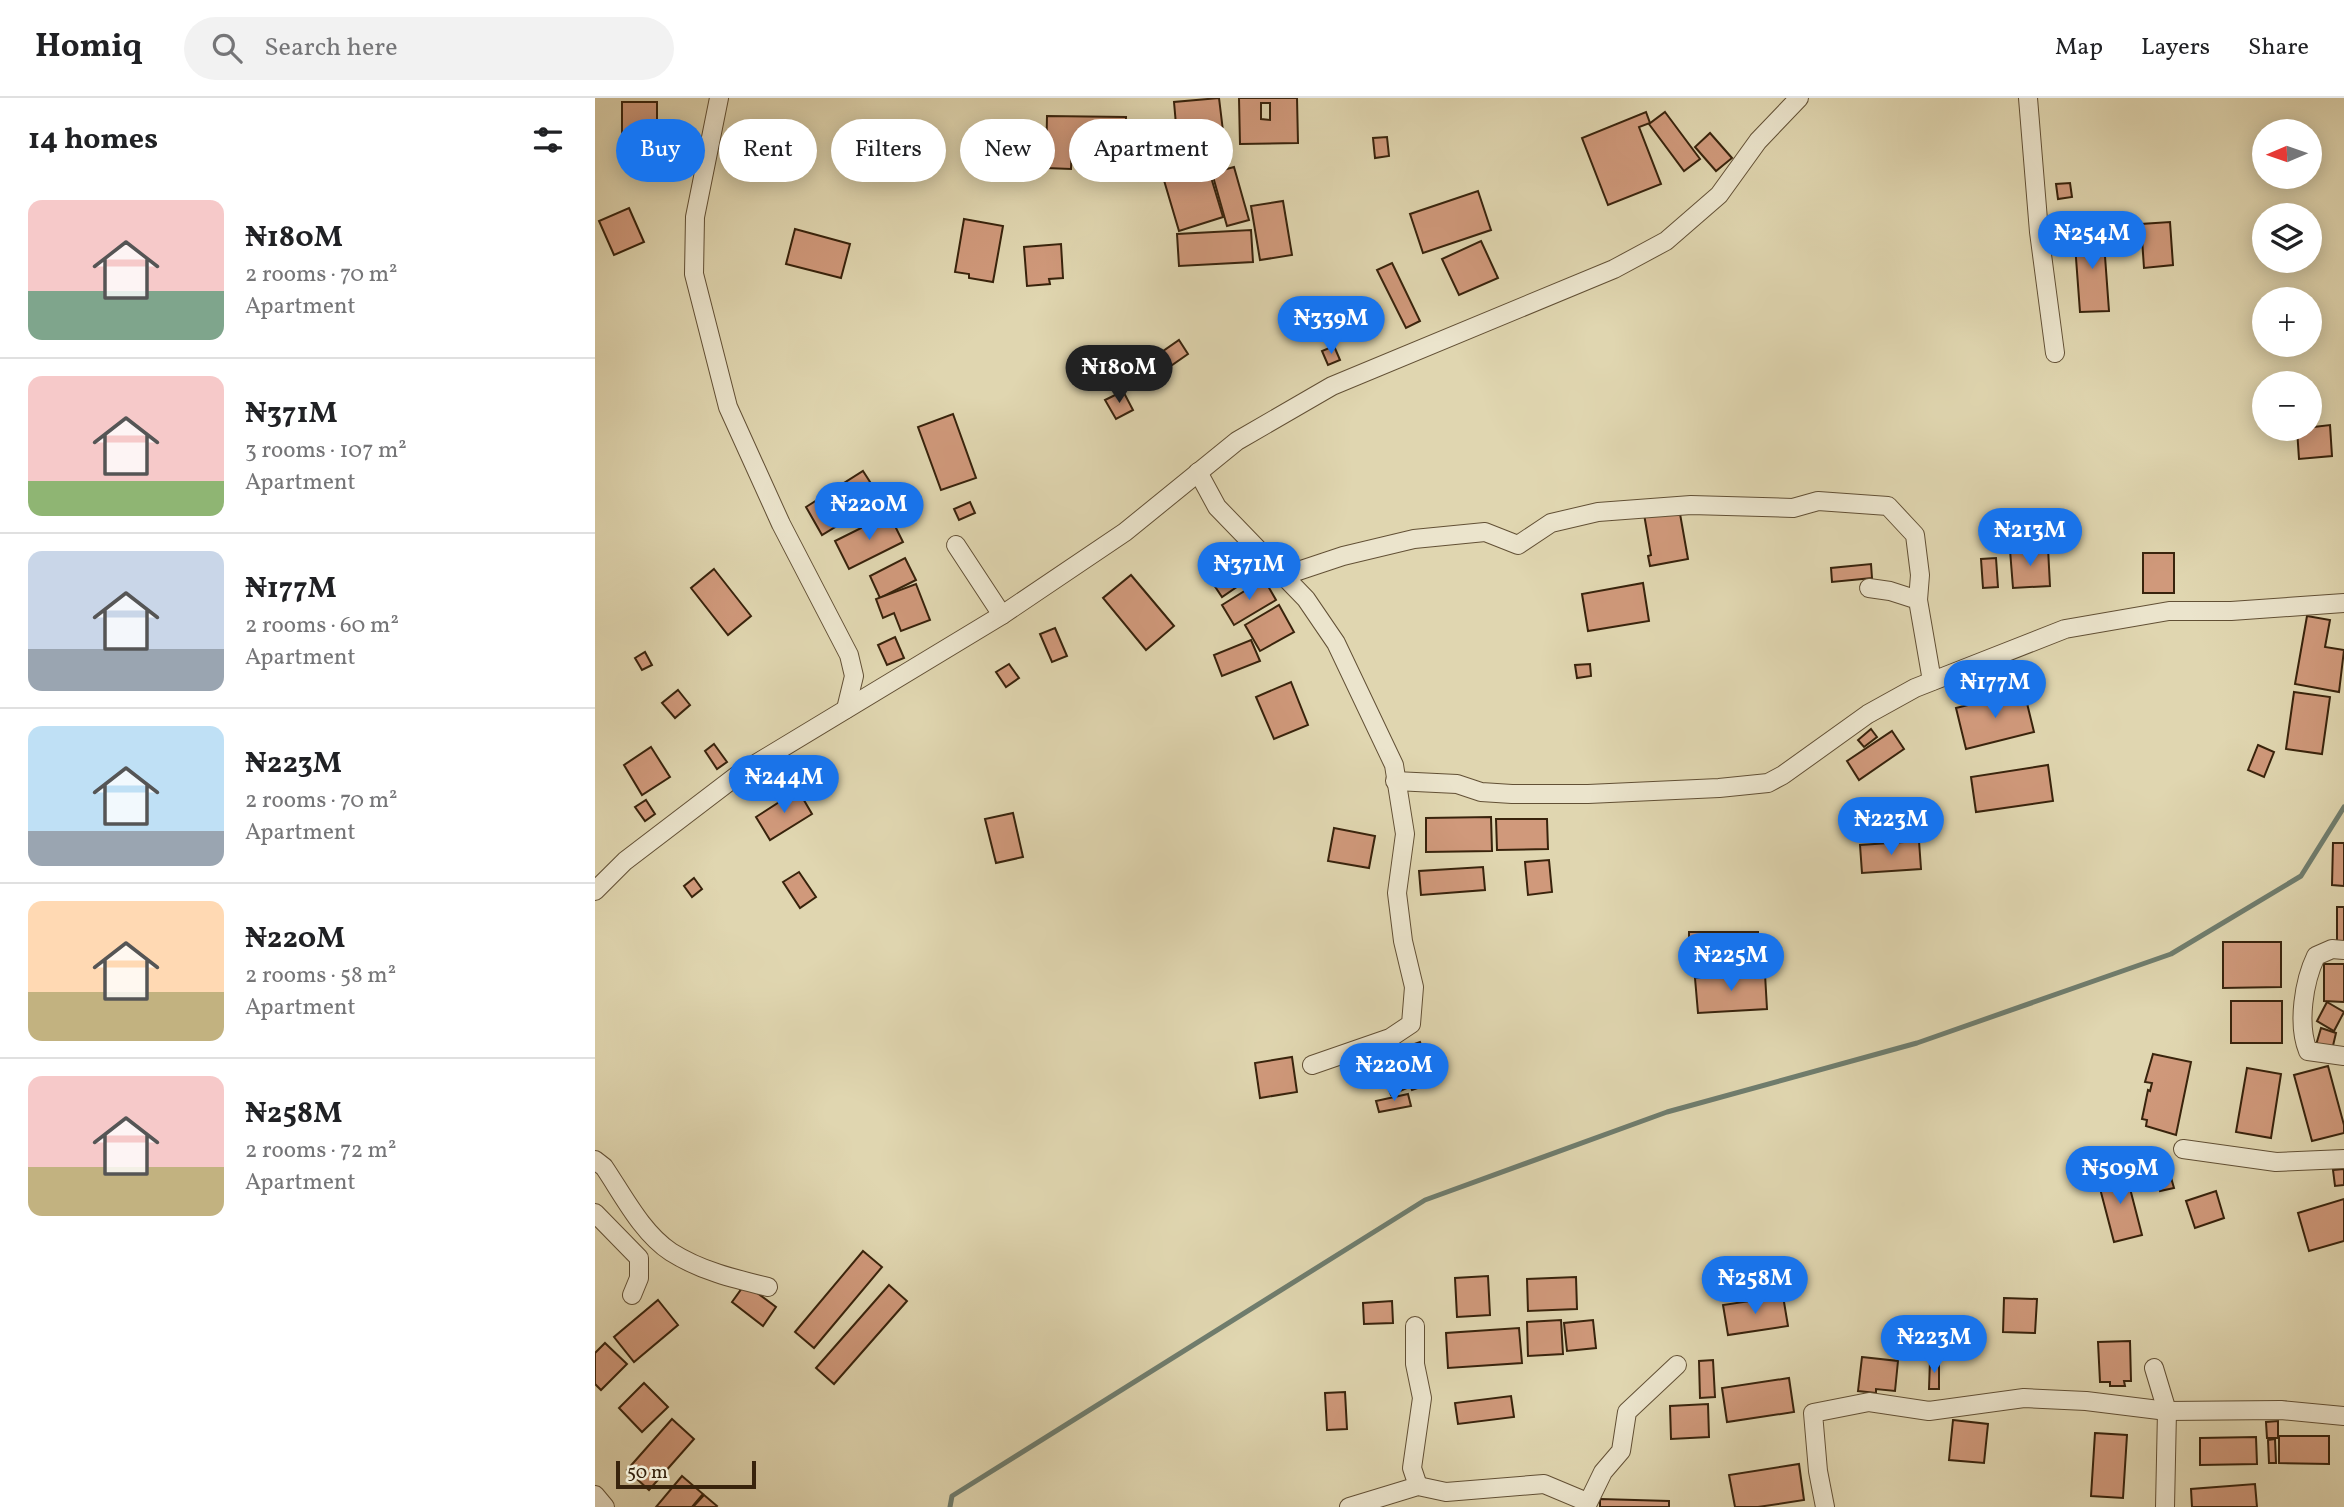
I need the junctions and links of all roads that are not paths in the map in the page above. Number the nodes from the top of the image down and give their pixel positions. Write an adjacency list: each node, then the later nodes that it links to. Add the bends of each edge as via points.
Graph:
1 (719, 98): 13 (street, via 695,217 694,274 728,407 849,655 854,676)
2 (1799, 98): 5 (street, via 1758,141 1719,195 1666,241 1614,269 1332,386 1237,441)
3 (2028, 98): 4 (street)
4 (2055, 353)
5 (1198, 472): 7 (street, via 1217,507); 11 (street, via 1125,532)
6 (956, 545): 11 (street)
7 (1283, 576): 9 (street, via 1414,540 1485,532 1518,545 1551,523 1598,512 1691,505 1793,508 1818,501 1888,506 1915,535 1920,575); 14 (street, via 1306,598 1336,643 1394,765)
8 (1869, 588): 9 (street)
9 (1917, 600): 12 (street)
10 (2344, 603): 12 (street, via 2169,611 2064,629)
11 (1002, 615): 13 (street)
12 (1933, 681): 14 (street, via 1868,714 1768,783 1512,794 1481,792 1457,784)
13 (846, 709): 15 (street, via 739,774 625,861)
14 (1395, 781): 18 (street, via 1405,834 1397,893 1414,987 1411,1024 1390,1038)
15 (595, 891)
16 (2344, 950): 17 (street, via 2316,956 2308,972 2303,1004 2308,1051)
17 (2344, 1056)
18 (1312, 1065)
19 (2183, 1149): 20 (street, via 2276,1162)
20 (2344, 1159)
21 (595, 1160): 23 (street, via 648,1231 671,1251 721,1276)
22 (595, 1213): 24 (street, via 639,1258 639,1278)
23 (768, 1287)
24 (632, 1295)
25 (1415, 1326): 30 (street, via 1415,1364 1422,1398 1412,1468)
26 (1677, 1364): 32 (street, via 1627,1412 1621,1451 1603,1472)
27 (2154, 1368): 28 (street)
28 (2167, 1411): 29 (street, via 2281,1410); 35 (street, via 2024,1398 1929,1411 1869,1402 1813,1413); 36 (street)
29 (2344, 1416)
30 (1418, 1486): 32 (street, via 1446,1492 1545,1484); 34 (street)
31 (595, 1495): 33 (street)
32 (1587, 1504)
33 (605, 1507)
34 (1349, 1507)
35 (1825, 1507)
36 (2165, 1507)

